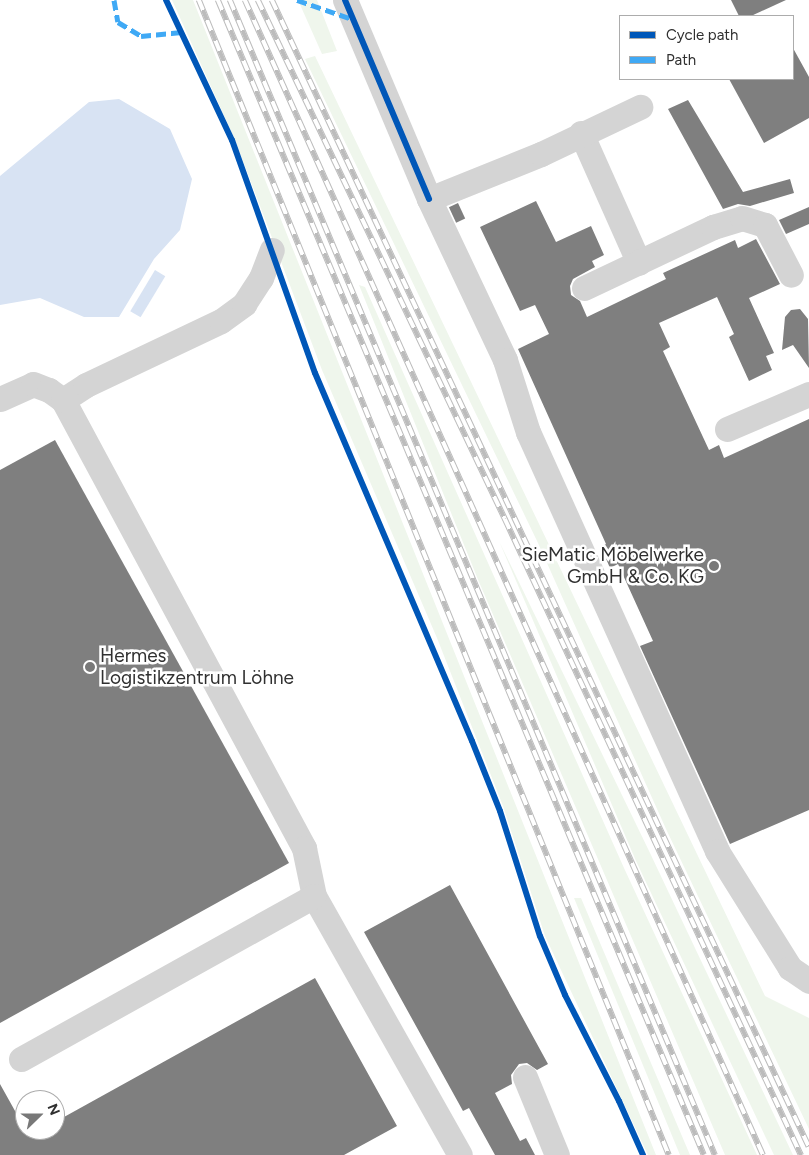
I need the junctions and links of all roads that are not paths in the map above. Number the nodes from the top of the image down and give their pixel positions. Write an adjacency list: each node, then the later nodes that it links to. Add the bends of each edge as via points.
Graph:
1 (345, 0): 4 (street)
2 (640, 107): 3 (street)
3 (581, 133): 4 (street, via 541,154); 6 (street)
4 (429, 199): 14 (street, via 505,360 528,432 717,851 790,968)
5 (272, 250): 11 (street, via 261,278 244,304 221,321 86,385)
6 (639, 262): 7 (street, via 713,227 742,218 765,225); 8 (street)
7 (791, 275)
8 (584, 288)
9 (809, 394): 12 (street)
10 (0, 399): 11 (street, via 33,384)
11 (63, 400): 13 (street, via 304,848)
12 (727, 429)
13 (314, 896): 15 (street); 17 (street)
14 (809, 981)
15 (21, 1060)
16 (525, 1077): 18 (street)
17 (451, 1152)
18 (557, 1155)

